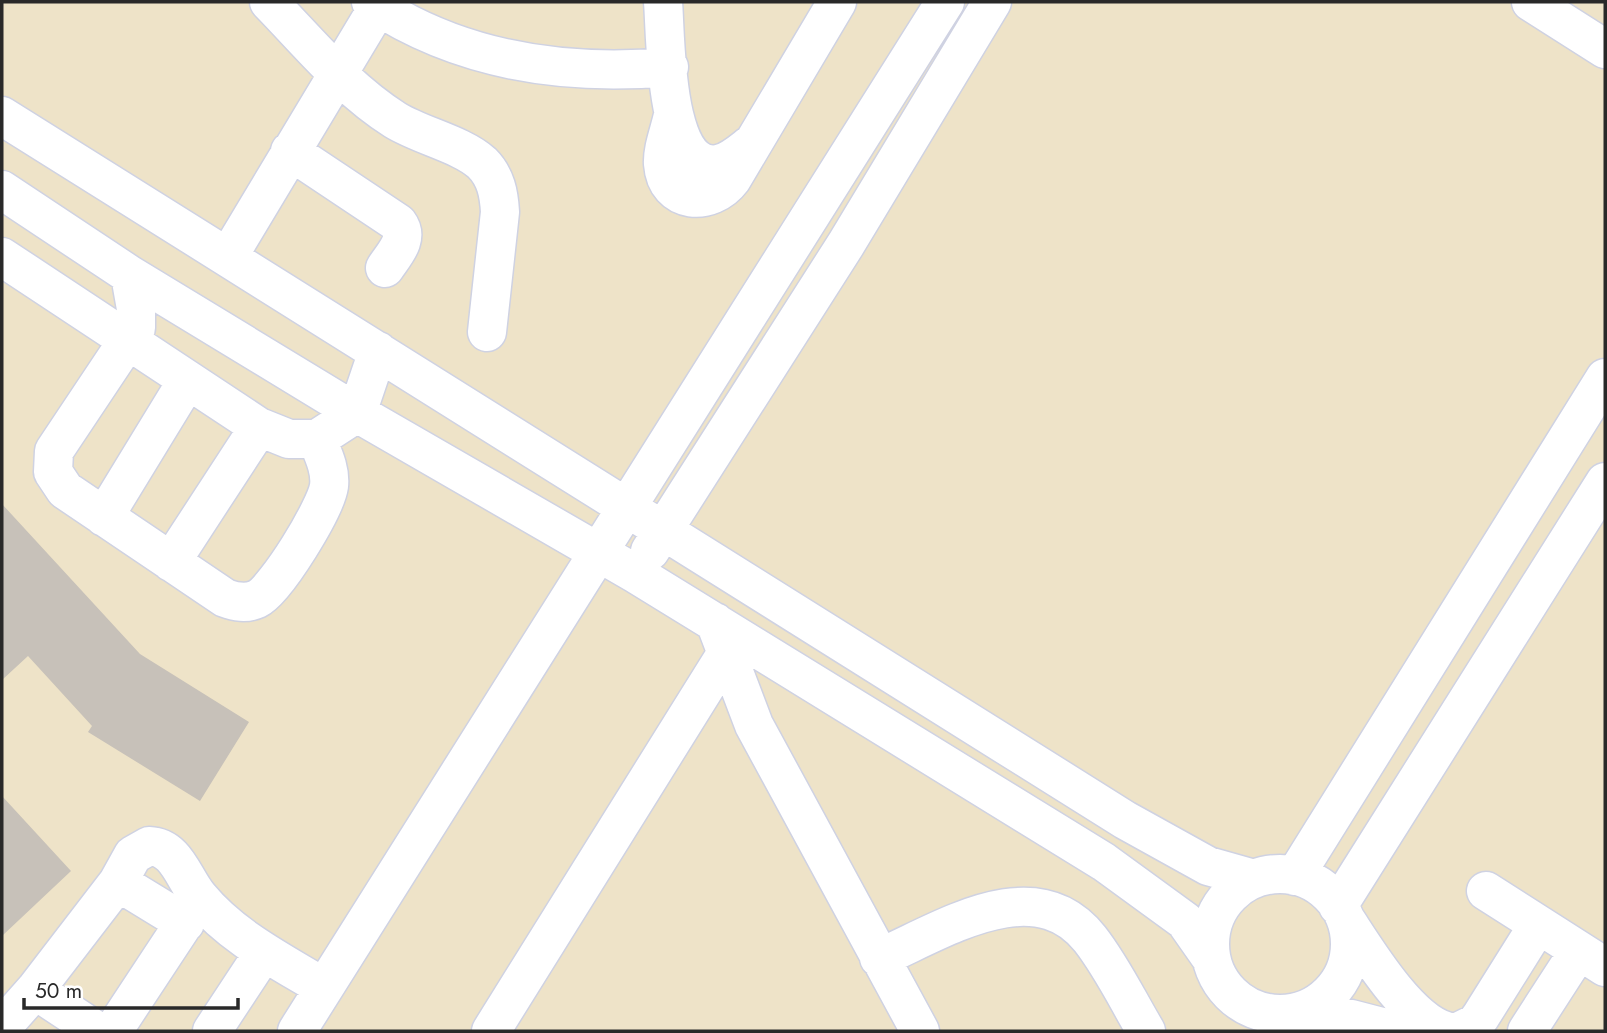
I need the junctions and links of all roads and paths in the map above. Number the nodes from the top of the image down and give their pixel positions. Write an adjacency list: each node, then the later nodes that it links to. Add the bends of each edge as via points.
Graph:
1 (270, 2): 10 (street)
2 (663, 2): 9 (street)
3 (837, 2): 9 (street, via 725,188 715,195 691,198 671,185 665,174 663,162 673,115)
4 (944, 2): 14 (street)
5 (1531, 2): 8 (street)
6 (377, 3): 9 (street, via 446,40 518,62 594,71); 10 (street)
7 (987, 3): 15 (street)
8 (1605, 49)
9 (669, 67)
10 (337, 72): 12 (street); 20 (street, via 397,121 468,154 490,172 499,212)
11 (2, 116): 17 (street)
12 (290, 151): 17 (street); 18 (street, via 398,223 402,241)
13 (2, 190): 19 (street)
14 (806, 221): 15 (street); 29 (street)
15 (846, 244): 31 (street)
16 (2, 257): 21 (street)
17 (228, 257): 22 (street)
18 (385, 268)
19 (130, 275): 21 (street, via 136,309); 25 (street)
20 (487, 332)
21 (130, 340): 24 (street); 30 (street, via 60,442 52,462 65,490)
22 (378, 351): 25 (street); 29 (street)
23 (1605, 378): 36 (street)
24 (187, 381): 26 (street); 30 (street)
25 (357, 413): 27 (street); 32 (street)
26 (259, 427): 27 (street, via 289,439); 33 (street)
27 (317, 439): 33 (street, via 329,477 326,498 266,593 247,602 225,598)
28 (1605, 482): 41 (street)
29 (625, 506): 31 (street); 32 (street)
30 (104, 517): 33 (street)
31 (663, 530): 34 (street); 37 (street, via 1135,826 1208,866)
32 (596, 551): 34 (street); 47 (street)
33 (171, 562)
34 (636, 574): 35 (street)
35 (720, 638): 44 (street, via 754,725); 45 (street, via 1104,862 1185,921); 55 (street)
36 (1294, 876): 37 (street); 41 (street, via 1319,887)
37 (1254, 879): 45 (street, via 1234,892 1219,911 1211,933)
38 (118, 882): 40 (street); 40 (street, via 133,855 158,846 173,856); 48 (street)
39 (1486, 891): 42 (street)
40 (192, 911): 43 (street, via 227,925); 52 (street)
41 (1342, 912): 49 (street, via 1350,945 1338,984 1318,1003); 59 (street, via 1411,1006)
42 (1538, 925): 46 (street); 60 (street, via 1476,1023)
43 (264, 952): 47 (street); 53 (street)
44 (879, 958): 56 (street); 57 (street, via 990,910 1027,905 1046,909 1063,916 1091,941)
45 (1212, 958): 49 (street, via 1222,983 1241,1002 1266,1013)
46 (1592, 960): 61 (street)
47 (323, 987): 54 (street)
48 (35, 990): 50 (street); 51 (street)
49 (1293, 1013): 58 (street, via 1352,1019)
50 (2, 1027)
51 (97, 1031)
52 (113, 1031)
53 (212, 1031)
54 (297, 1031)
55 (491, 1031)
56 (920, 1031)
57 (1146, 1031)
58 (1397, 1031)
59 (1446, 1031)
60 (1460, 1031)
61 (1527, 1031)

